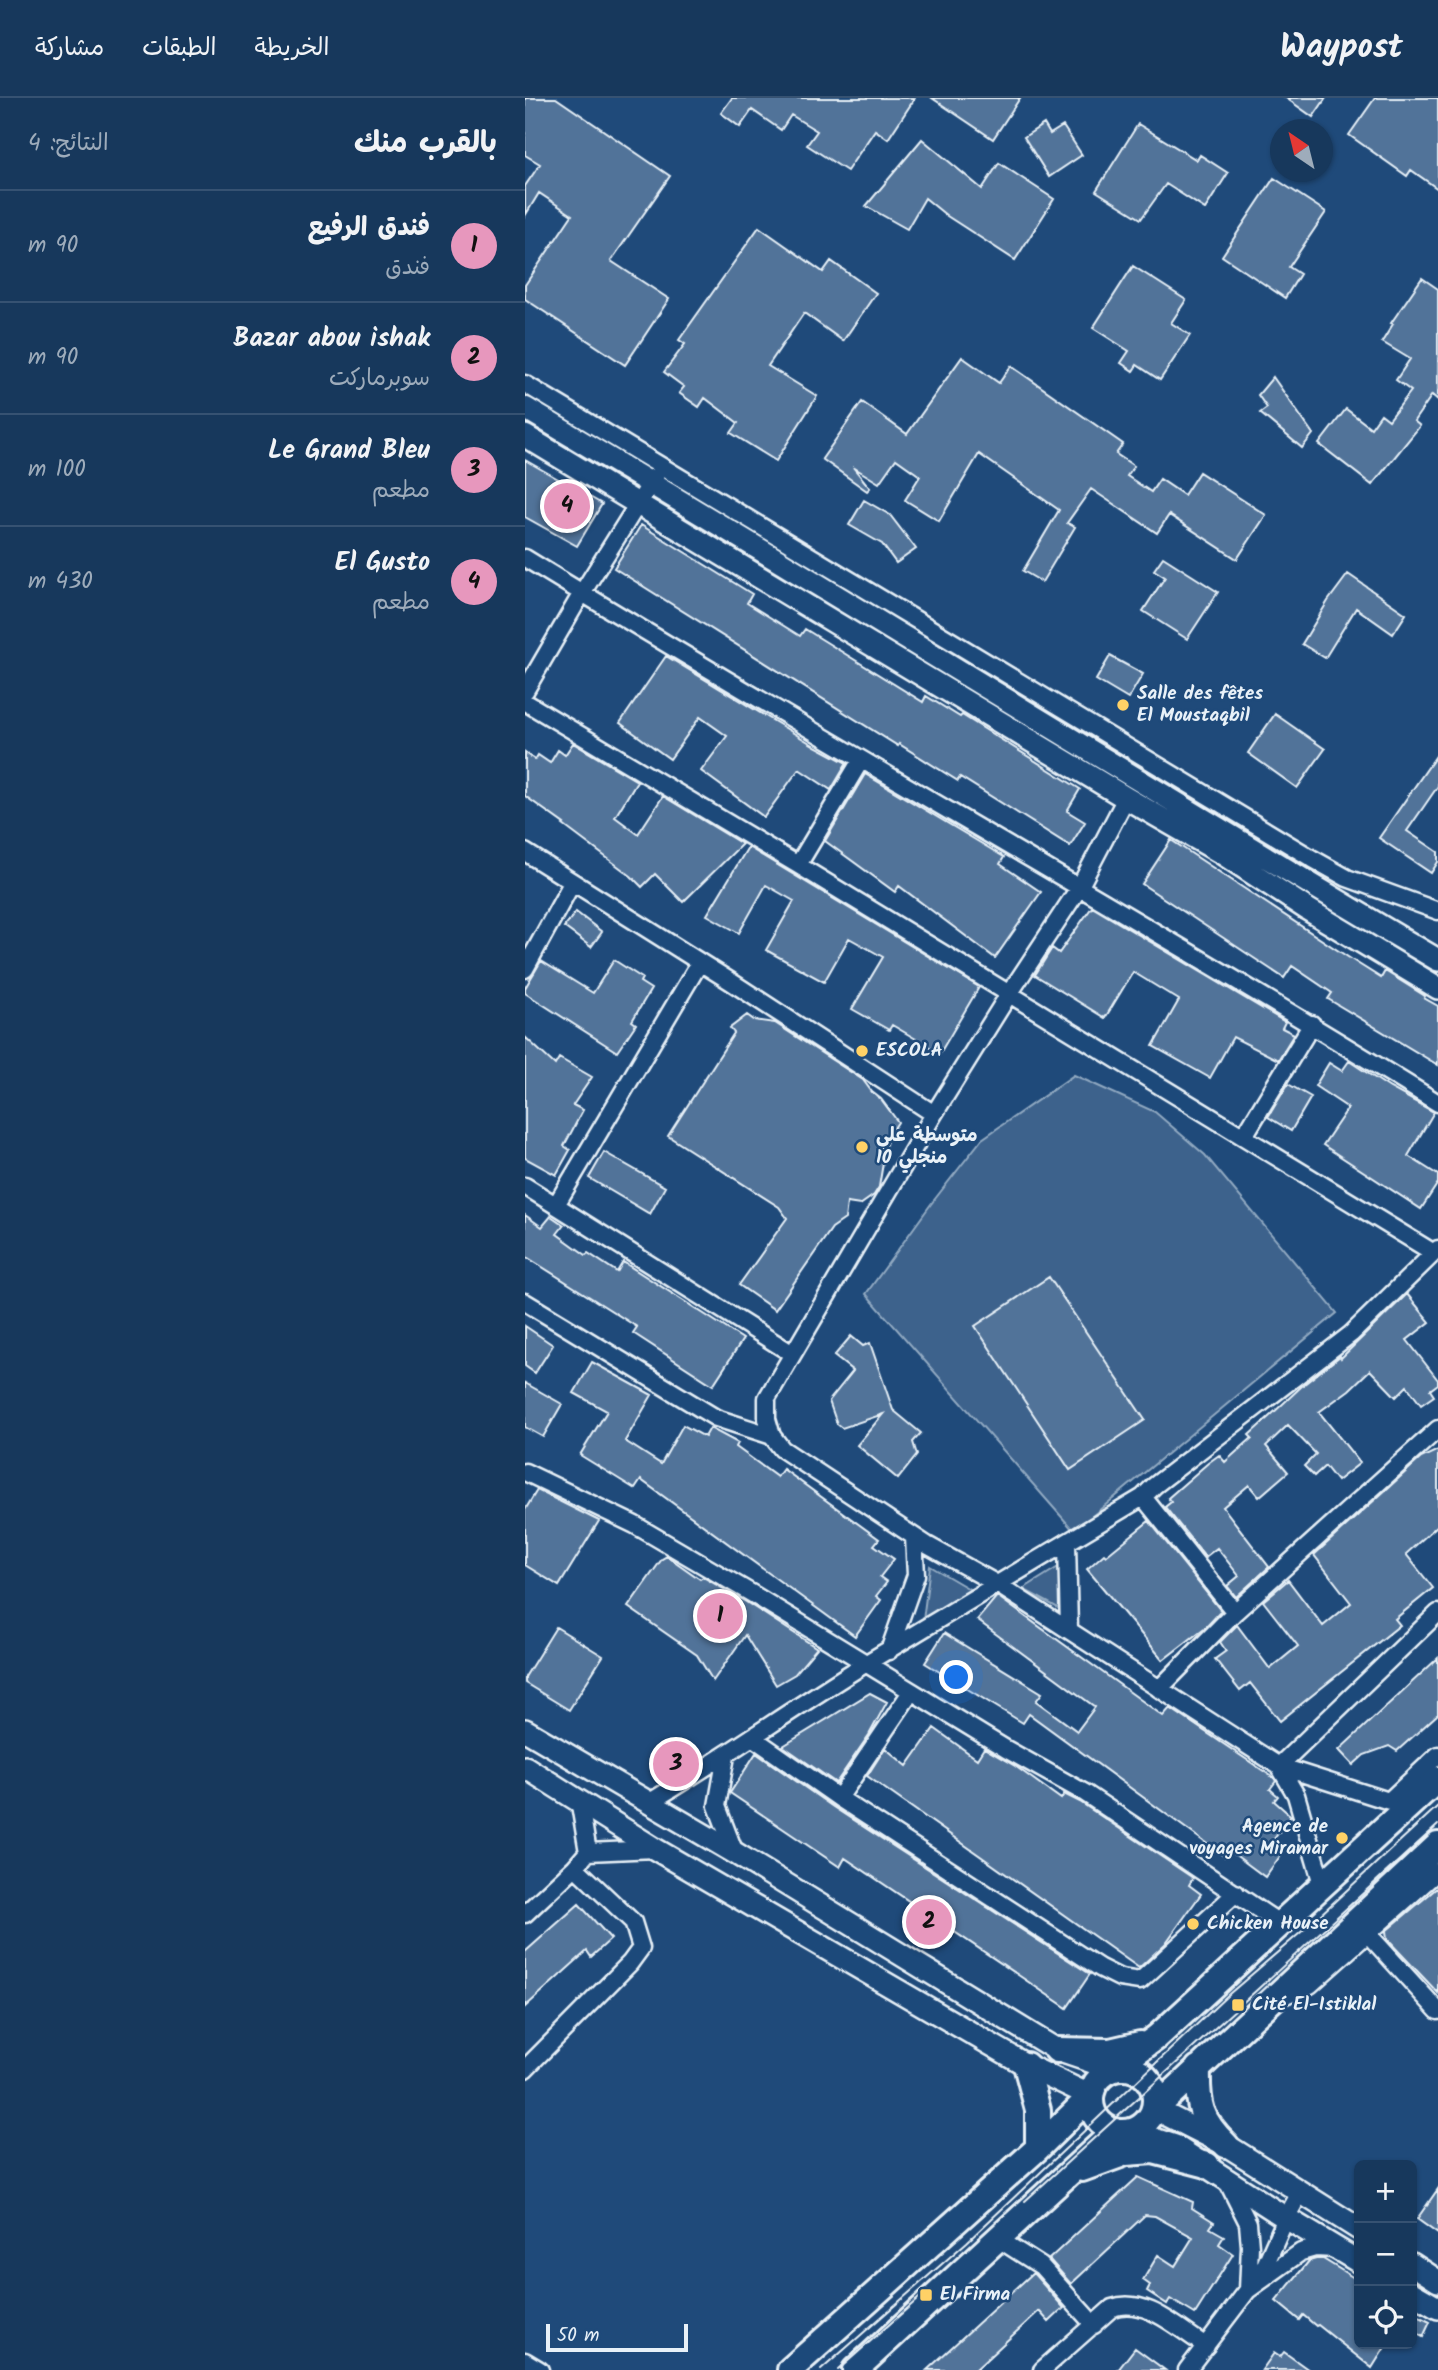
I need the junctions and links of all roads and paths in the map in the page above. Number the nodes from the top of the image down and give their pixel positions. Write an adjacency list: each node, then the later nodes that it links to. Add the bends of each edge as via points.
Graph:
1 (525, 384): 4 (street)
2 (525, 408): 4 (main road)
3 (525, 436): 5 (main road)
4 (656, 474): 5 (street); 16 (street, via 1313,859 1347,878); 17 (main road, via 1157,793)
5 (637, 503): 7 (street); 11 (main road)
6 (525, 558): 7 (street)
7 (582, 593): 8 (street); 10 (street)
8 (525, 691)
9 (525, 702): 13 (street)
10 (860, 760): 13 (street); 15 (street)
11 (1126, 798): 15 (street); 20 (main road)
12 (525, 852): 14 (street)
13 (798, 865): 21 (street)
14 (572, 883): 18 (street); 19 (street)
15 (1079, 888): 21 (street); 22 (street)
16 (1438, 911)
17 (1438, 960)
18 (700, 962): 24 (street); 27 (street)
19 (525, 969)
20 (1438, 988)
21 (1009, 994): 24 (street); 25 (street)
22 (1312, 1024): 23 (street); 25 (street)
23 (1438, 1103)
24 (935, 1114): 30 (street)
25 (1244, 1136): 28 (street)
26 (525, 1186): 27 (street)
27 (556, 1205): 30 (street)
28 (1436, 1251): 34 (street, via 1351,1334)
29 (525, 1302): 32 (street, via 716,1418)
30 (791, 1353): 32 (street, via 767,1398)
31 (1438, 1429): 38 (street)
32 (772, 1436): 35 (street, via 782,1449)
33 (526, 1476): 42 (street, via 635,1525)
34 (1143, 1497): 36 (street); 38 (street)
35 (914, 1537): 37 (street); 41 (street, via 916,1575)
36 (1067, 1542): 37 (street); 40 (street)
37 (997, 1584): 40 (street); 41 (street)
38 (1235, 1612): 43 (street)
39 (1438, 1613): 49 (street)
40 (1069, 1630): 43 (street)
41 (889, 1651): 42 (street)
42 (866, 1663): 44 (street); 46 (street)
43 (1159, 1689): 49 (street)
44 (911, 1692): 52 (street); 63 (street, via 1086,1793)
45 (525, 1730): 55 (main road)
46 (752, 1737): 48 (street); 52 (street)
47 (1438, 1755): 54 (street)
48 (726, 1756): 55 (street); 59 (street, via 717,1806)
49 (1279, 1766): 54 (street); 62 (street, via 1296,1795)
50 (525, 1767): 53 (main road)
51 (1430, 1786): 54 (street); 62 (main road)
52 (839, 1798): 63 (street, via 1120,1978 1140,1981)
53 (579, 1799): 57 (main road); 58 (street)
54 (1389, 1801)
55 (650, 1802): 59 (main road)
56 (1438, 1845): 67 (main road)
57 (655, 1849): 58 (street); 71 (main road)
58 (588, 1852): 60 (street)
59 (735, 1853): 70 (main road)
60 (575, 1867): 64 (street); 73 (street, via 633,1922 641,1948)
61 (1438, 1871): 66 (street)
62 (1322, 1884): 65 (main road)
63 (1236, 1893): 65 (street)
64 (525, 1914)
65 (1279, 1923): 69 (main road)
66 (1368, 1934): 67 (street, via 1310,1985); 68 (street)
67 (1273, 2000): 72 (main road)
68 (1438, 2011)
69 (1157, 2037): 70 (main road, via 1110,2051); 74 (main road)
70 (1056, 2050): 74 (main road)
71 (1026, 2065): 75 (main road); 79 (main road, via 1038,2110)
72 (1199, 2068): 76 (main road); 78 (main road, via 1197,2093 1204,2118)
73 (525, 2069)
74 (1114, 2069): 75 (main road, via 1098,2080); 76 (main road, via 1133,2069 1144,2075 1154,2089)
75 (1091, 2096): 77 (main road, via 1094,2114 1106,2127); 79 (main road)
76 (1155, 2109): 77 (main road, via 1146,2123); 78 (main road)
77 (1122, 2131): 80 (main road, via 1175,2146); 81 (main road)
78 (1226, 2145): 83 (main road)
79 (1038, 2148): 99 (main road)
80 (1207, 2165): 81 (main road, via 1153,2151 1126,2153); 82 (main road)
81 (1069, 2176): 86 (main road)
82 (1227, 2181): 84 (main road); 91 (street, via 1248,2223)
83 (1301, 2191): 84 (street); 85 (main road)
84 (1286, 2218): 87 (main road); 91 (street, via 1263,2270)
85 (1354, 2226)
86 (997, 2238): 94 (street, via 1041,2266); 100 (main road)
87 (1337, 2249): 88 (main road); 91 (street, via 1301,2252)
88 (1354, 2259)
89 (1417, 2267): 90 (main road)
90 (1438, 2281)
91 (1248, 2290): 95 (street)
92 (1417, 2295): 93 (main road)
93 (1438, 2308)
94 (1094, 2325): 95 (street, via 1112,2308 1142,2306); 97 (street)
95 (1206, 2346): 102 (street)
96 (525, 2361): 98 (street)
97 (1053, 2363): 101 (street)
98 (540, 2370)
99 (790, 2370)
100 (855, 2370)
101 (1042, 2370)
102 (1187, 2370)

